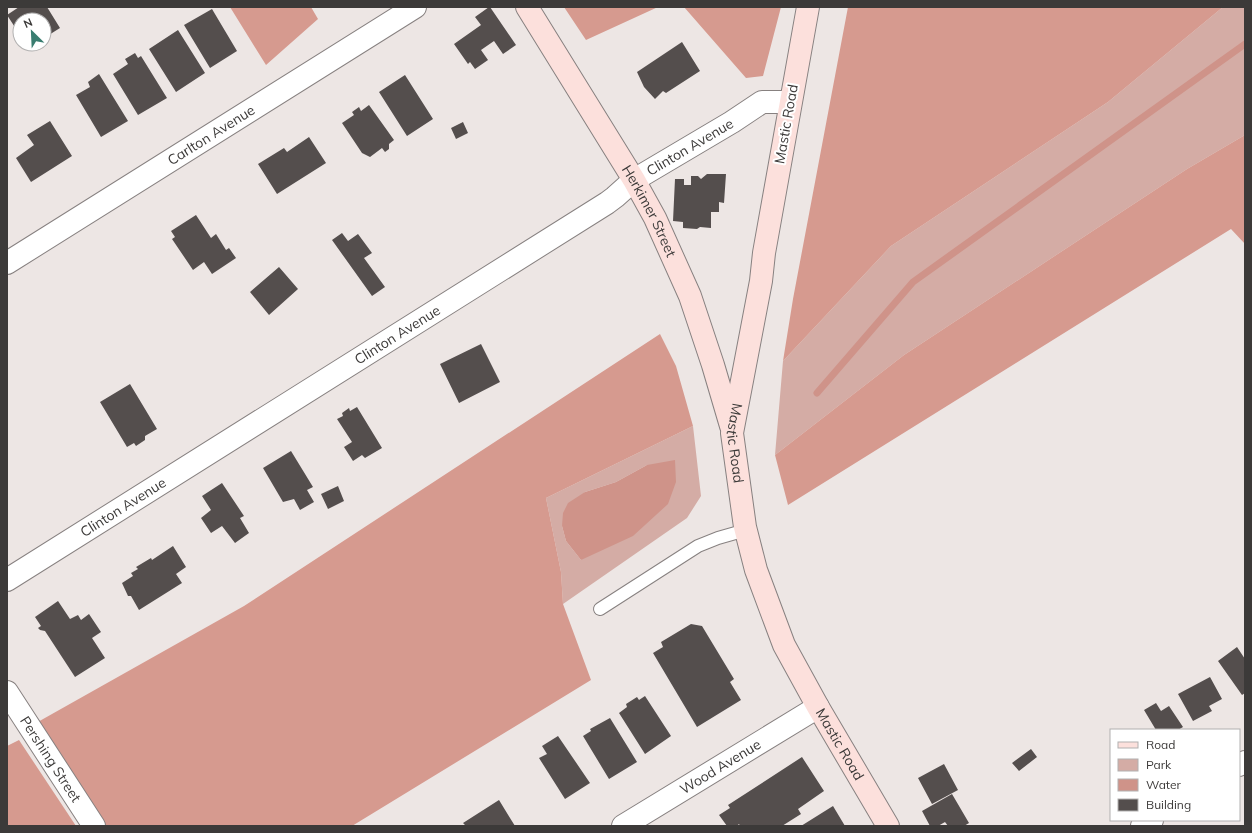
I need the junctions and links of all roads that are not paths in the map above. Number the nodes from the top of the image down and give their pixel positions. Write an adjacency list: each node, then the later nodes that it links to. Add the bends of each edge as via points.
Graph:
1 (415, 7): 6 (street, Carlton Avenue)
2 (527, 7): 5 (main road, Herkimer Street)
3 (808, 7): 4 (main road, Mastic Road)
4 (790, 102): 5 (street, Clinton Avenue, via 762,102); 7 (main road, Mastic Road)
5 (634, 180): 7 (main road, Herkimer Street, via 655,218 690,296); 9 (street, Clinton Avenue, via 606,203)
6 (7, 263)
7 (732, 433): 8 (main road, Mastic Road)
8 (746, 530): 10 (lane, via 698,546); 12 (main road, Mastic Road, via 756,570 784,645)
9 (7, 580)
10 (600, 609)
11 (7, 692): 13 (street, Pershing Street)
12 (818, 707): 14 (street, Wood Avenue); 15 (main road, Mastic Road)
13 (94, 826)
14 (623, 826)
15 (888, 826)

